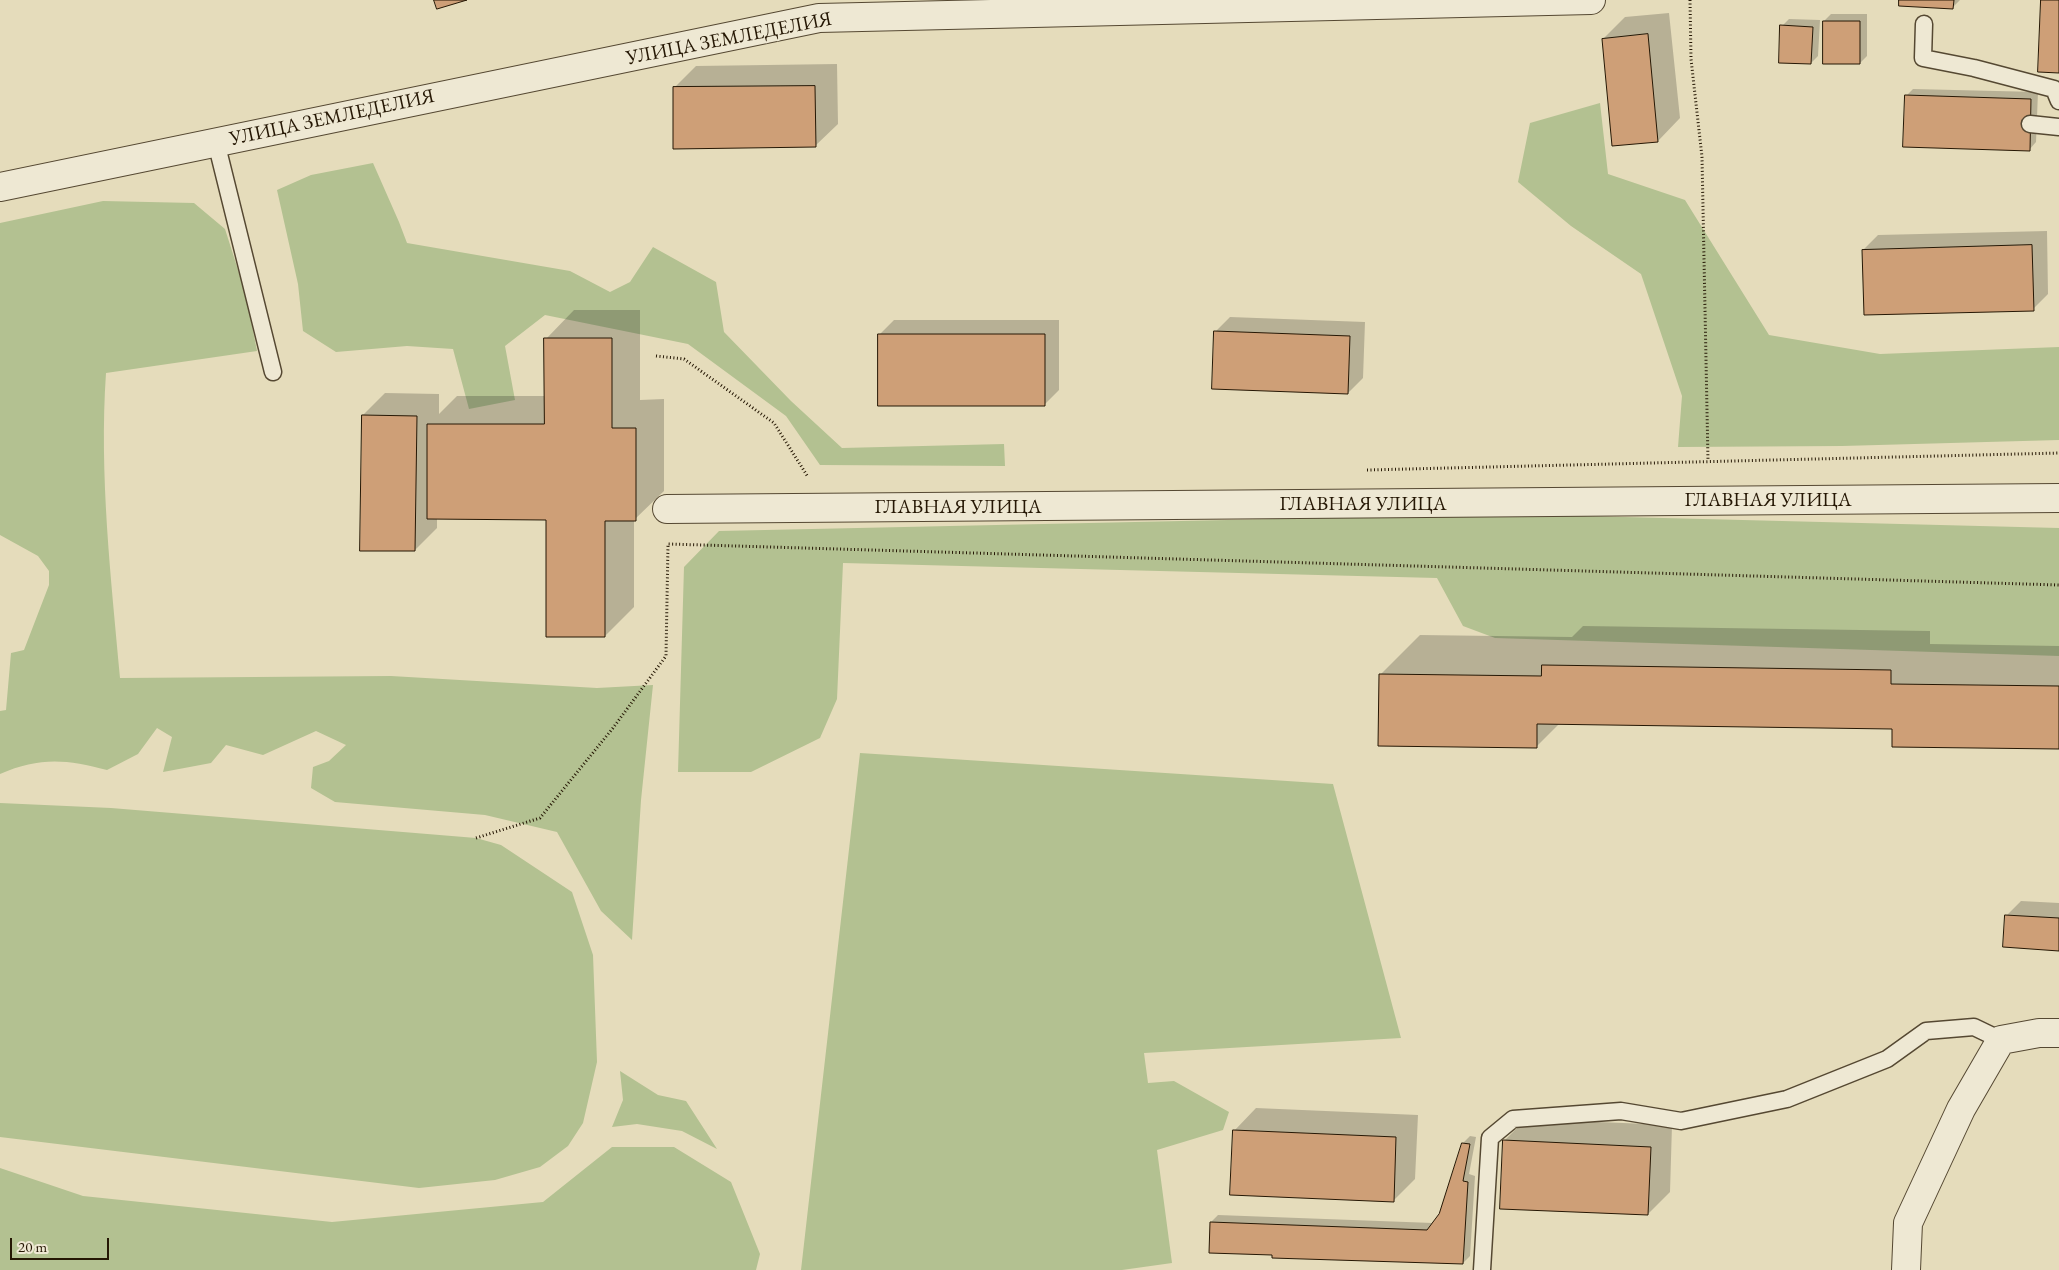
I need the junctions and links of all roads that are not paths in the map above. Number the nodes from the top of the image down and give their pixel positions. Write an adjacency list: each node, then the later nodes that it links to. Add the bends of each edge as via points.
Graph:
1 (1591, 0): 6 (street, УЛИЦА ЗЕМЛЕДЕЛИЯ, via 819,18)
2 (1924, 24): 3 (lane, via 1922,58 2054,89)
3 (2059, 100)
4 (2030, 124): 5 (lane)
5 (2059, 127)
6 (216, 142): 7 (street, УЛИЦА ЗЕМЛЕДЕЛИЯ); 8 (lane)
7 (0, 187)
8 (273, 372)
9 (2059, 498): 10 (street, ГЛАВНАЯ УЛИЦА)
10 (667, 509)
11 (2059, 1033): 12 (street)
12 (2002, 1040): 13 (lane, via 1974,1027 1926,1031 1887,1059 1787,1099 1681,1121 1620,1111 1513,1119 1490,1138); 14 (street, via 1961,1110 1908,1223)
13 (1482, 1270)
14 (1906, 1270)

